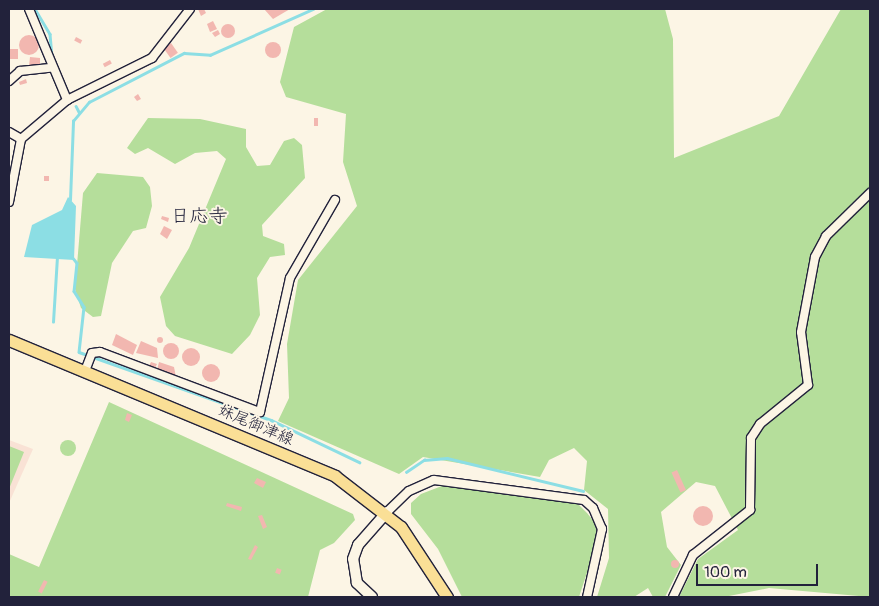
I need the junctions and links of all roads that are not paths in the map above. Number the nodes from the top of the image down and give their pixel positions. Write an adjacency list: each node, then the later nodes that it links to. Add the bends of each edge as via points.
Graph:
1 (29, 9): 3 (street)
2 (190, 9): 5 (street, via 152,58)
3 (50, 68): 4 (street, via 20,71); 5 (street)
4 (9, 81)
5 (67, 100): 7 (street)
6 (9, 132): 7 (street)
7 (21, 139): 10 (street)
8 (870, 193): 17 (street, via 826,236 816,257 801,332 808,385 760,424 751,438 750,510 693,555)
9 (334, 200): 12 (street, via 290,278 260,412 100,352 91,356)
10 (9, 202)
11 (9, 340): 12 (main road, 妹尾御津線)
12 (85, 370): 13 (main road, 妹尾御津線, via 335,476)
13 (387, 512): 14 (main road, via 358,545 353,559 357,583); 15 (main road, 妹尾御津線, via 425,557); 16 (street, via 409,491 434,480 584,500 594,508 602,529)
14 (372, 597)
15 (447, 597)
16 (587, 597)
17 (673, 597)

